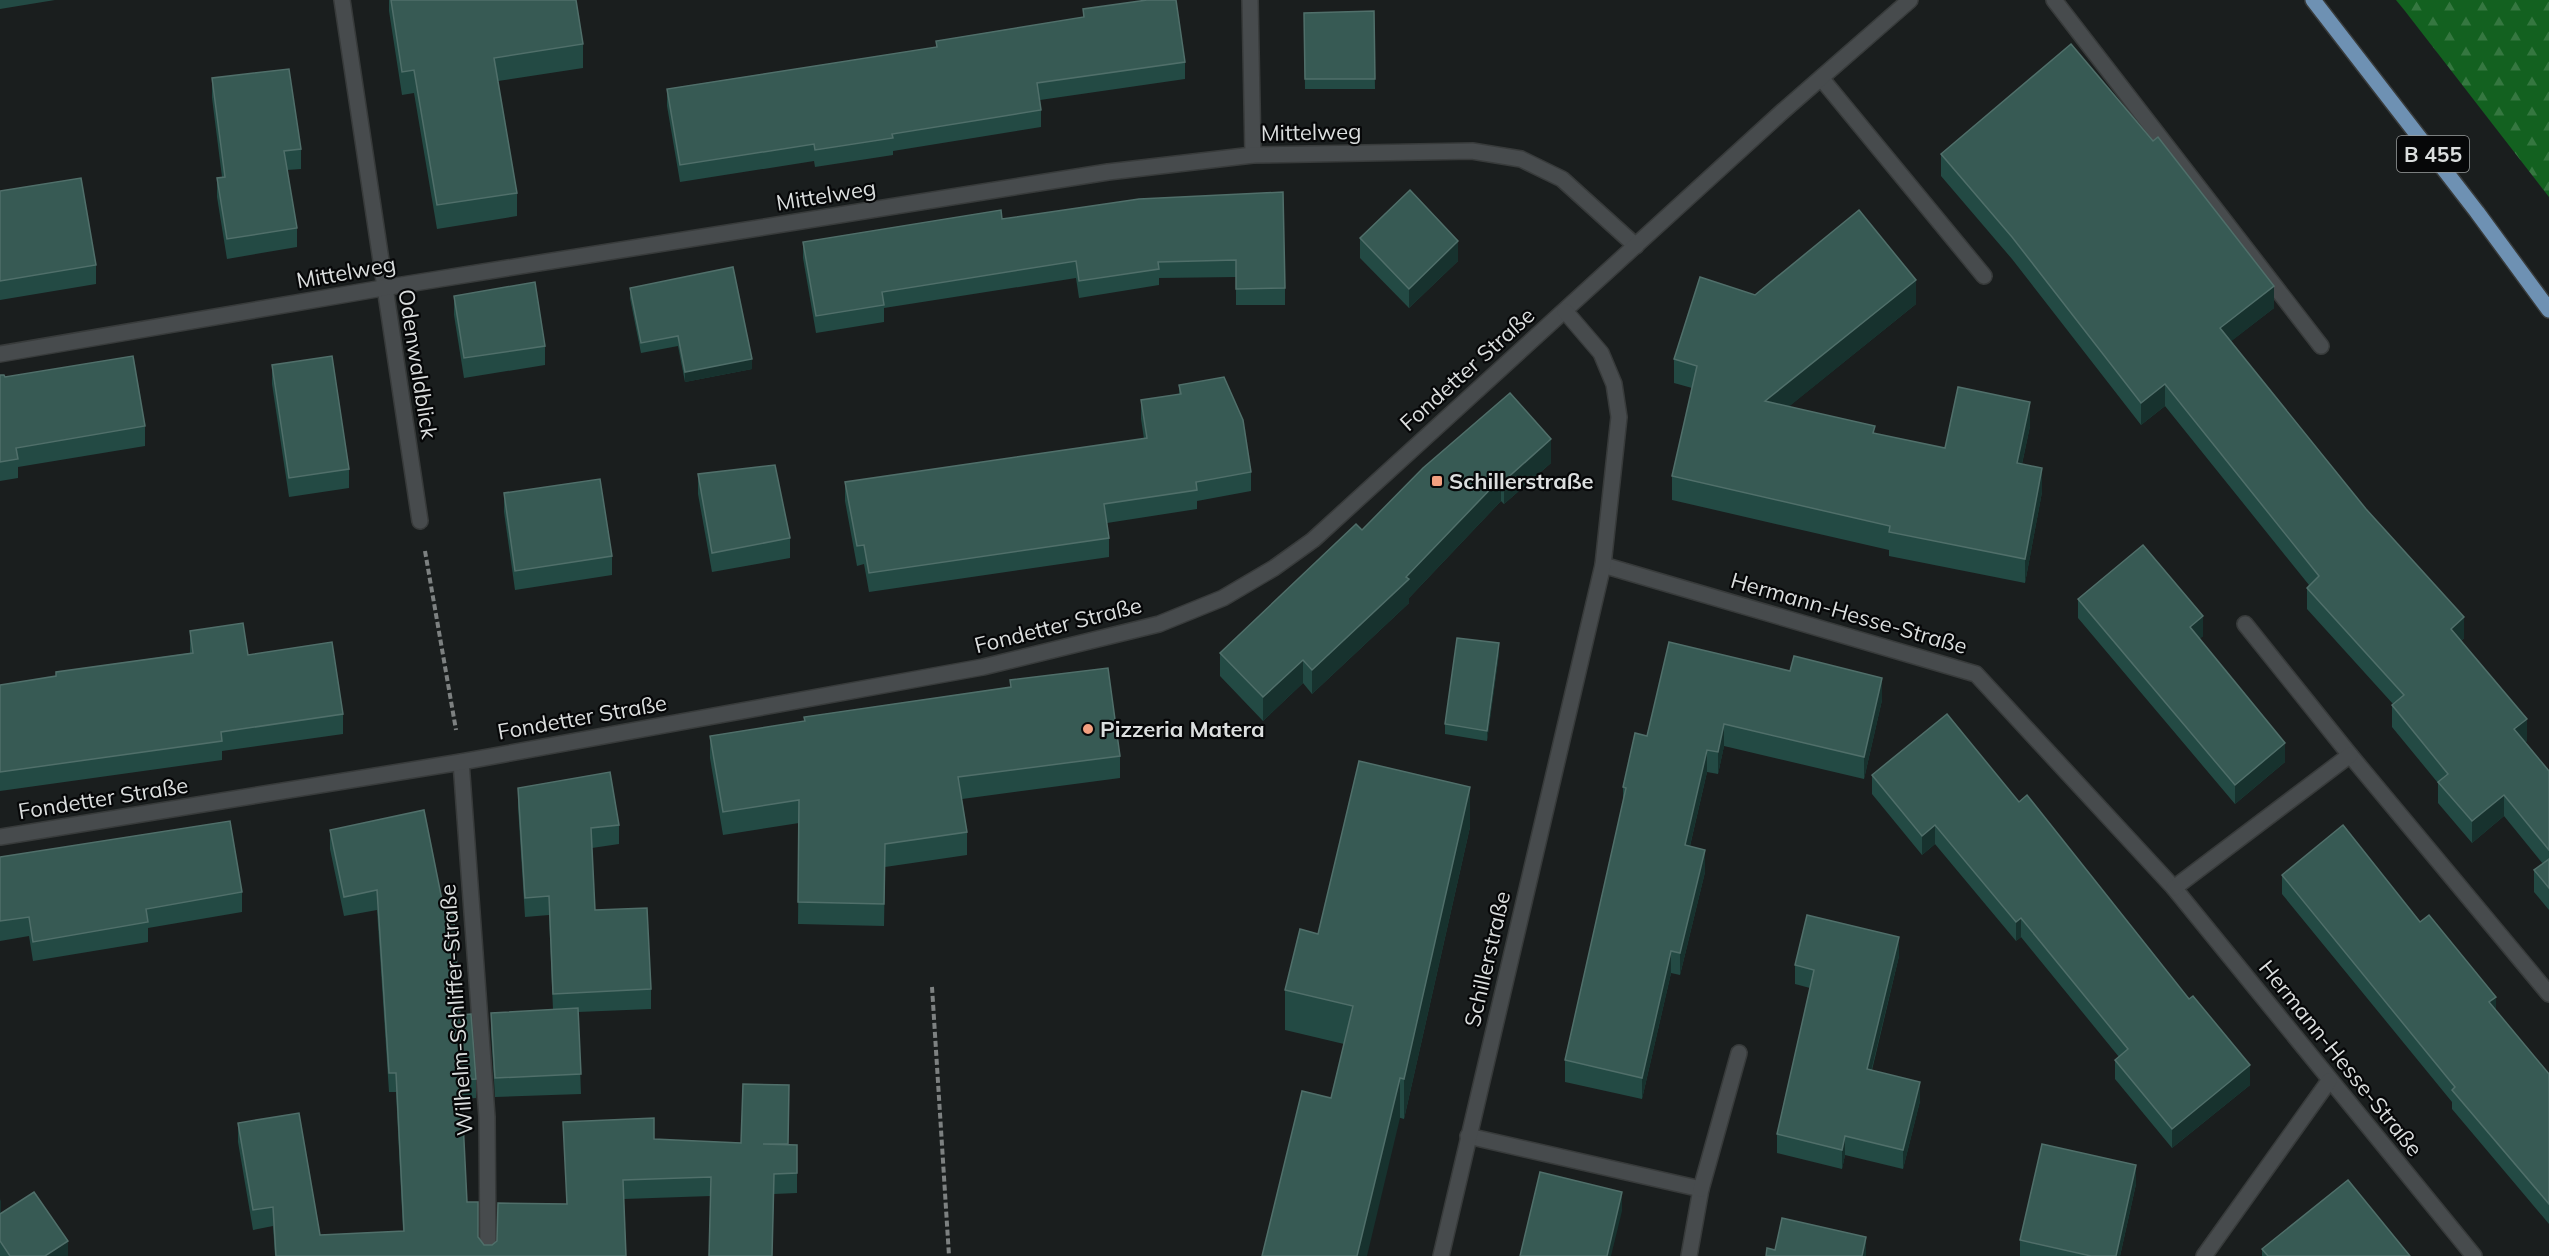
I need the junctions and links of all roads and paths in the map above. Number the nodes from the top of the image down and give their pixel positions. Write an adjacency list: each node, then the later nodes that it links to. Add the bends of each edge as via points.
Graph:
1 (342, 0): 10 (street, Odenwaldblick)
2 (1250, 0): 7 (street)
3 (1910, 0): 6 (street, Fondetter Straße)
4 (2054, 0): 13 (street)
5 (2313, 0): 11 (main road, B 455)
6 (1821, 78): 8 (street, Fondetter Straße); 9 (street)
7 (1253, 155): 8 (street, Mittelweg, via 1472,151 1521,159 1562,179); 10 (street, Mittelweg, via 1108,172)
8 (1636, 246): 12 (street, Fondetter Straße)
9 (1984, 276)
10 (383, 288): 14 (street, Mittelweg); 15 (street, Odenwaldblick)
11 (2549, 310)
12 (1565, 311): 16 (street, Schillerstraße, via 1601,353 1614,384 1618,417); 19 (street, Fondetter Straße, via 1313,540 1223,598 1159,624 983,667)
13 (2321, 346)
14 (0, 354)
15 (420, 521): 19 (path)
16 (1603, 565): 21 (street, Hermann-Hesse-Straße, via 1976,674); 26 (street, Schillerstraße)
17 (2245, 624): 18 (street)
18 (2350, 755): 21 (street); 23 (street)
19 (461, 762): 20 (street, Fondetter Straße); 28 (street, Wilhelm-Schliffer-Straße, via 487,1117)
20 (0, 837)
21 (2174, 888): 25 (street, Hermann-Hesse-Straße)
22 (932, 987): 29 (path)
23 (2549, 994)
24 (1739, 1053): 27 (street)
25 (2330, 1081): 32 (street); 33 (street, Hermann-Hesse-Straße)
26 (1468, 1136): 27 (street); 30 (street, Schillerstraße)
27 (1701, 1189): 31 (street)
28 (489, 1256)
29 (949, 1256)
30 (1441, 1256)
31 (1689, 1256)
32 (2204, 1256)
33 (2474, 1256)

